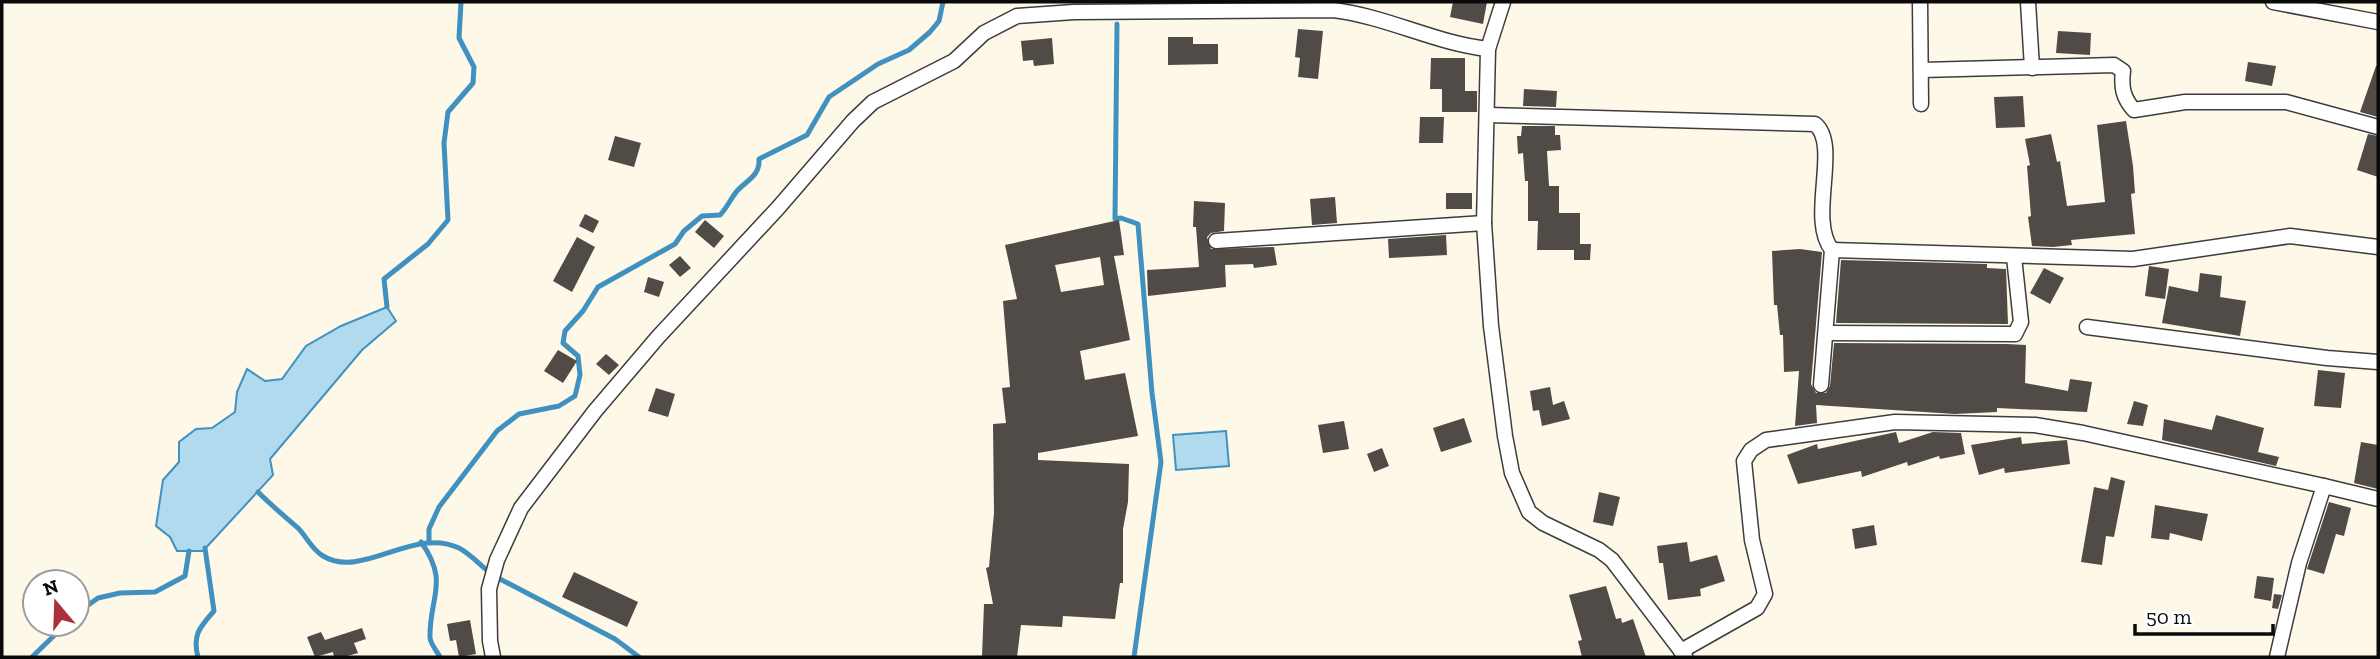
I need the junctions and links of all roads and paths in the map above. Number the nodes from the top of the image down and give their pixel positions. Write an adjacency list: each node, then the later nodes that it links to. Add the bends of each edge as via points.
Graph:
1 (1503, 2): 6 (street)
2 (1920, 2): 8 (street)
3 (2028, 2): 7 (street)
4 (2273, 2): 5 (street)
5 (2378, 22)
6 (1488, 49): 10 (street); 24 (street, via 1370,15 1333,10 1074,12 1017,16 1000,22 954,61 873,102 853,121 595,411 521,508 498,560 489,589)
7 (2032, 68): 8 (street); 11 (street, via 2114,65 2123,71 2121,85 2134,110 2185,102 2286,102)
8 (1923, 70): 9 (street)
9 (1921, 104)
10 (1488, 115): 12 (street); 15 (street, via 1815,124 1824,137 1821,229)
11 (2378, 127)
12 (1483, 223): 13 (street); 23 (street, via 1505,436 1520,496 1529,512 1543,523 1612,560)
13 (1216, 241)
14 (2378, 247): 16 (street, via 2290,236 2133,259)
15 (1832, 250): 16 (street); 18 (street)
16 (2014, 257): 18 (street, via 2021,322 2015,334)
17 (2087, 327): 19 (street)
18 (1827, 332): 20 (street)
19 (2378, 362)
20 (1821, 385)
21 (2324, 485): 22 (street); 23 (street, via 2035,425 1895,422 1766,440 1744,461 1763,600); 25 (street, via 2299,563)
22 (2378, 499)
23 (1683, 654)
24 (493, 657)
25 (2277, 657)

